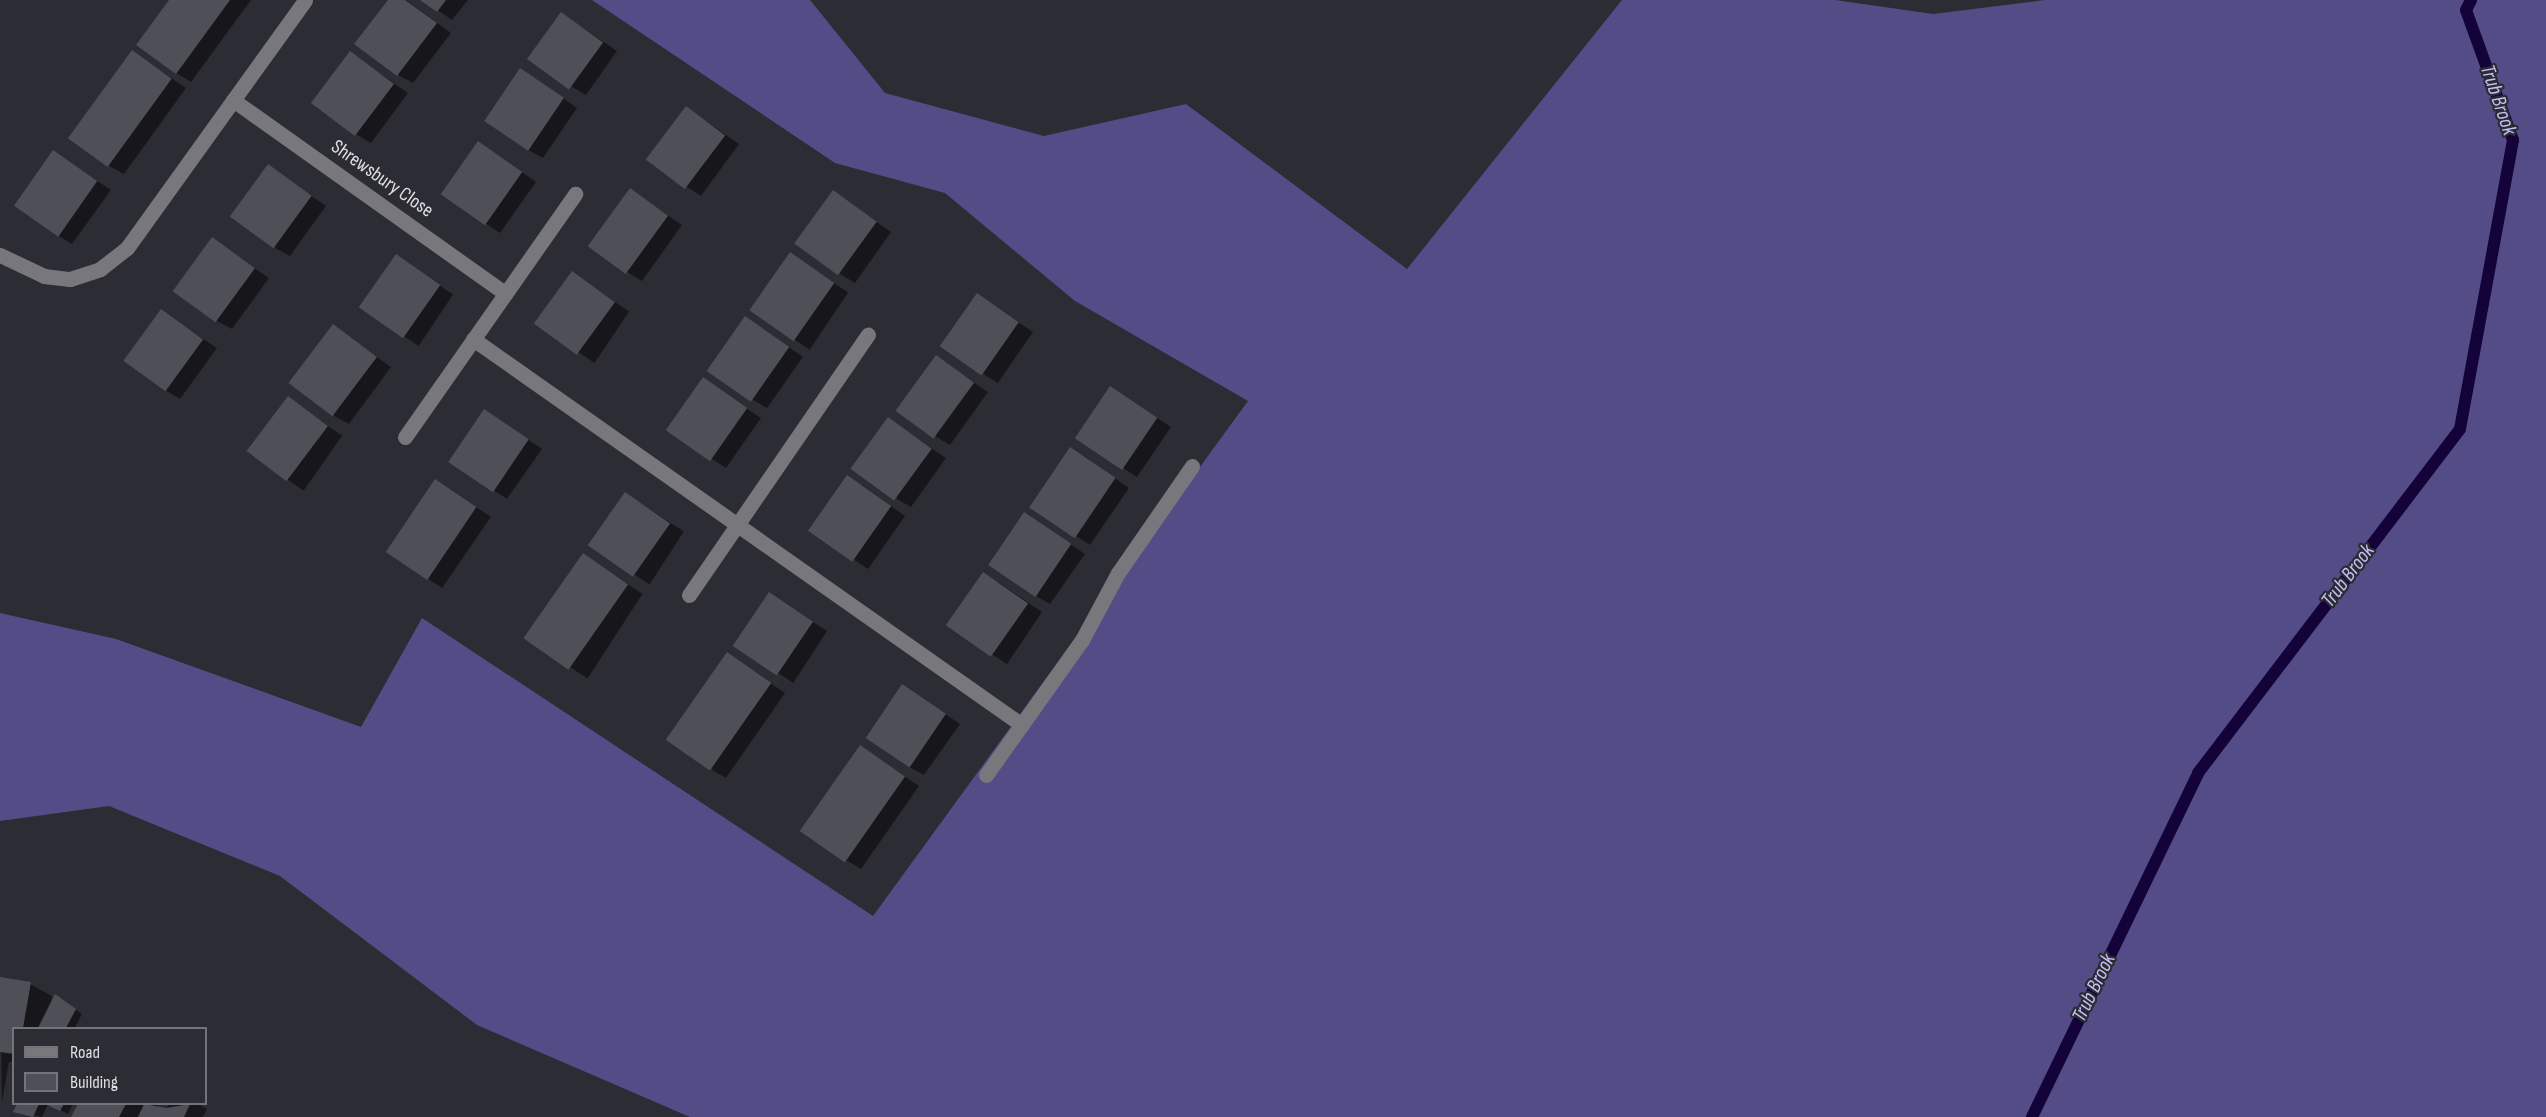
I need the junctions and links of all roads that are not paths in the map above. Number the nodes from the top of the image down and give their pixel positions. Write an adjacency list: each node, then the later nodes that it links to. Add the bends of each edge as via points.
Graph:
1 (305, 0): 2 (street)
2 (233, 100): 4 (street, via 127,248 100,269 70,279 44,276); 5 (street, Shrewsbury Close)
3 (575, 194): 5 (street)
4 (0, 255)
5 (505, 293): 7 (street)
6 (868, 335): 10 (street)
7 (473, 339): 8 (street); 10 (street)
8 (405, 437)
9 (1192, 466): 12 (street, via 1118,573 1072,654)
10 (736, 527): 11 (street); 12 (street)
11 (689, 595)
12 (1022, 725): 13 (street)
13 (986, 775)

